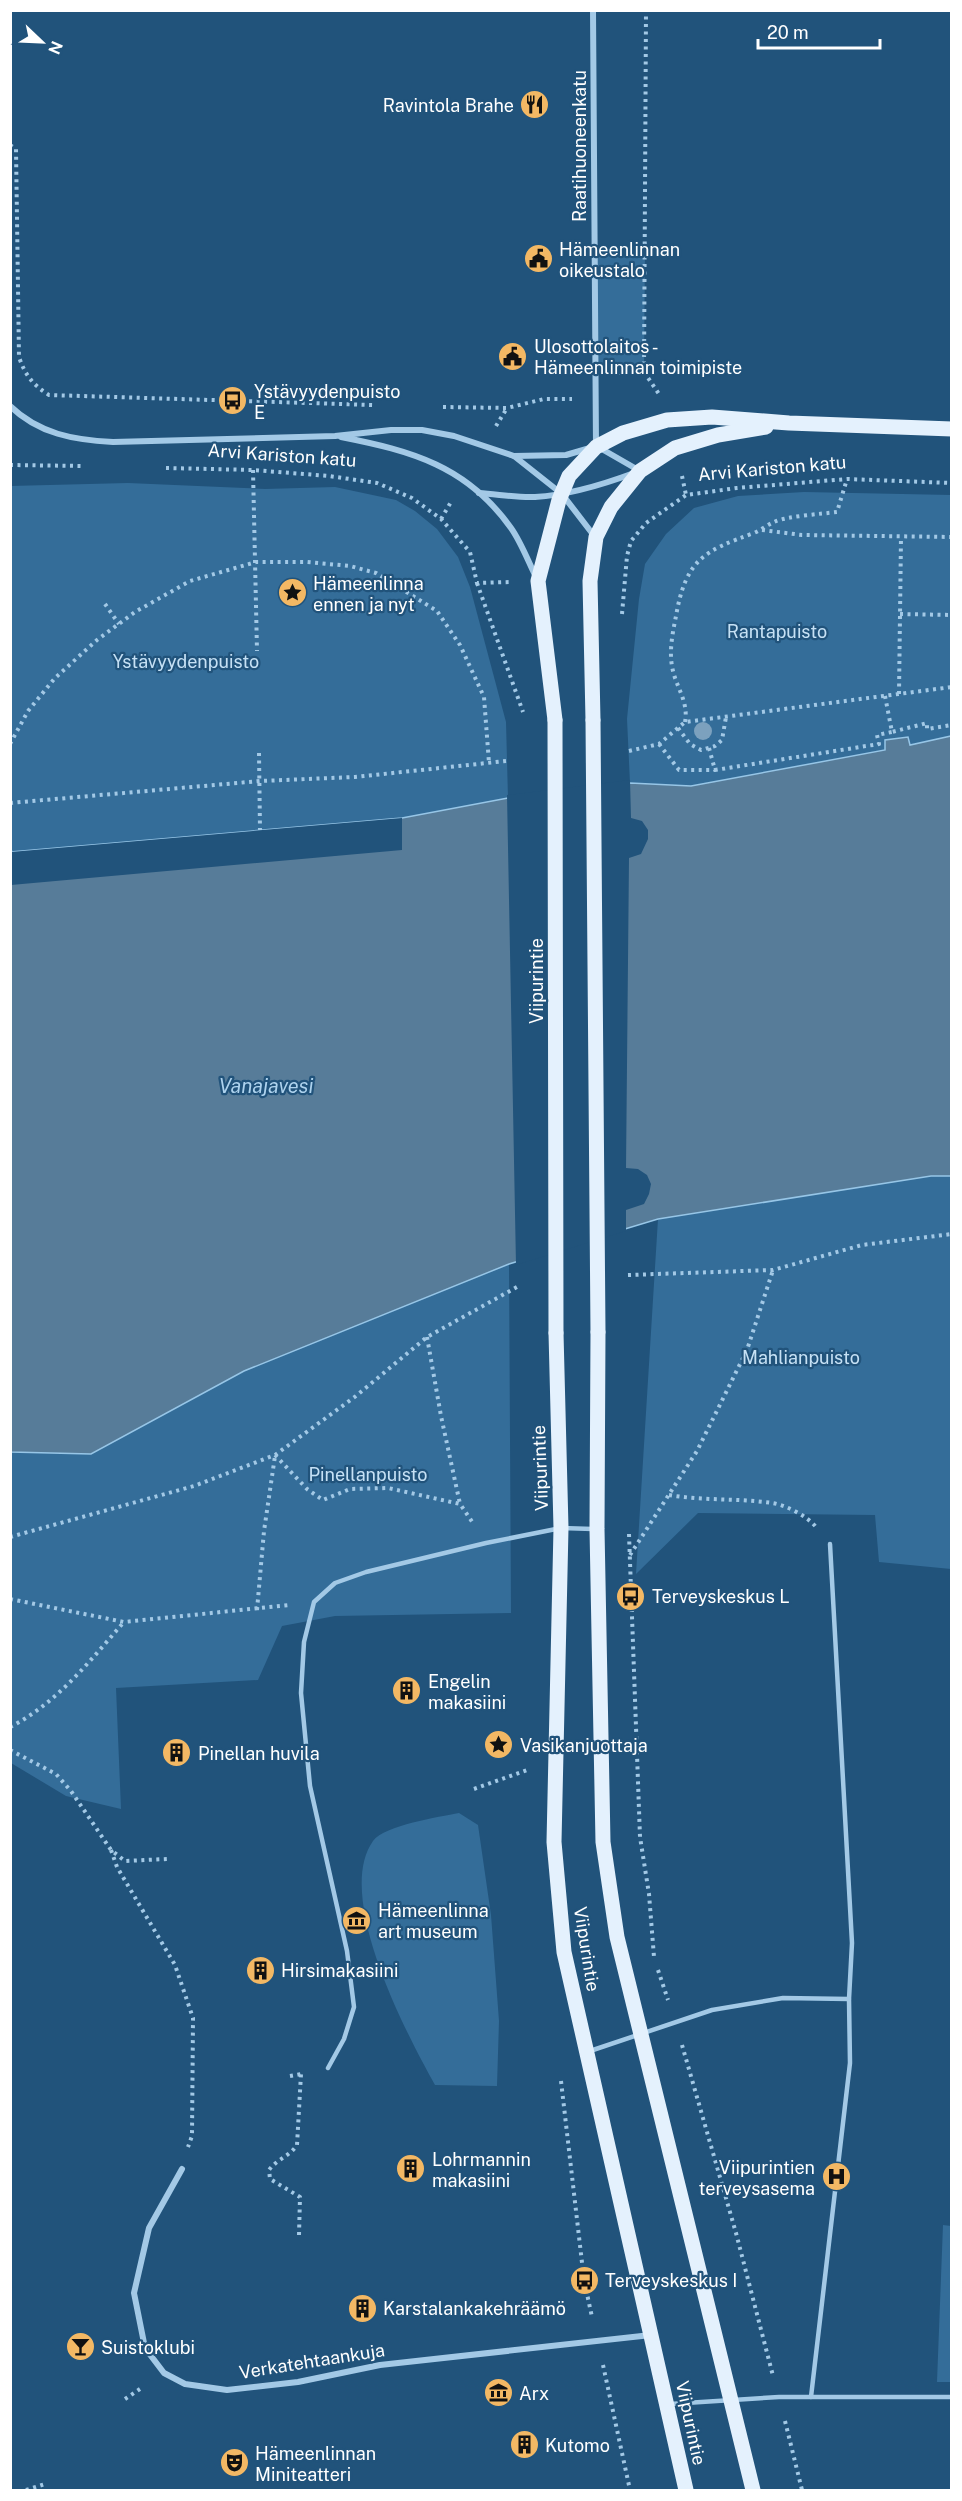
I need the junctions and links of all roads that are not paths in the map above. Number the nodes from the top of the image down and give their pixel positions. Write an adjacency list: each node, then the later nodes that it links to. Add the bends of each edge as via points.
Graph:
1 (593, 10): 6 (street, Raatihuoneenkatu)
2 (10, 406): 5 (street, Arvi Kariston katu, via 52,434 86,441)
3 (789, 423): 4 (main road, Arvi Kariston katu); 6 (main road, Arvi Kariston katu, via 712,417 668,420 623,433); 8 (main road, Arvi Kariston katu, via 718,435 675,448)
4 (951, 429)
5 (335, 436): 7 (street, Arvi Kariston katu, via 422,430); 9 (street, Arvi Kariston katu, via 386,446 435,462)
6 (596, 447): 7 (street, Arvi Kariston katu, via 566,455); 8 (street); 10 (main road, Viipurintie, via 569,476)
7 (514, 456): 10 (street, Arvi Kariston katu)
8 (640, 471): 10 (street, Arvi Kariston katu, via 593,488); 11 (main road, Arvi Kariston katu, via 611,507)
9 (479, 493): 10 (street, Arvi Kariston katu, via 534,497); 12 (street, Arvi Kariston katu, via 511,528)
10 (562, 494): 11 (street, Arvi Kariston katu); 12 (main road, Viipurintie)
11 (596, 537): 14 (main road, Viipurintie, bridge, via 590,580)
12 (538, 581): 13 (main road, Viipurintie, bridge, via 555,720 556,1333)
13 (561, 1528): 14 (lane); 18 (main road, Viipurintie, via 554,1842 564,1952); 19 (lane, via 366,1572 334,1583 314,1602 304,1642 301,1693 310,1786 346,1951 354,2007 344,2039)
14 (597, 1529): 17 (main road, Viipurintie, via 603,1842 617,1937)
15 (830, 1544): 16 (lane, via 852,1943)
16 (849, 1999): 17 (lane, via 783,1998 712,2010); 22 (lane, via 850,2063)
17 (641, 2035): 18 (lane); 24 (main road, Viipurintie)
18 (587, 2052): 21 (main road, Viipurintie)
19 (328, 2068)
20 (182, 2169): 21 (street, Verkatehtaankuja, via 149,2228 134,2293 145,2348 164,2373 185,2384 227,2390 298,2382 380,2365)
21 (652, 2335): 25 (main road, Viipurintie)
22 (812, 2397): 23 (lane); 24 (lane)
23 (951, 2397)
24 (730, 2399): 25 (lane); 27 (main road, Viipurintie)
25 (668, 2404): 26 (main road, Viipurintie)
26 (686, 2490)
27 (753, 2490)

